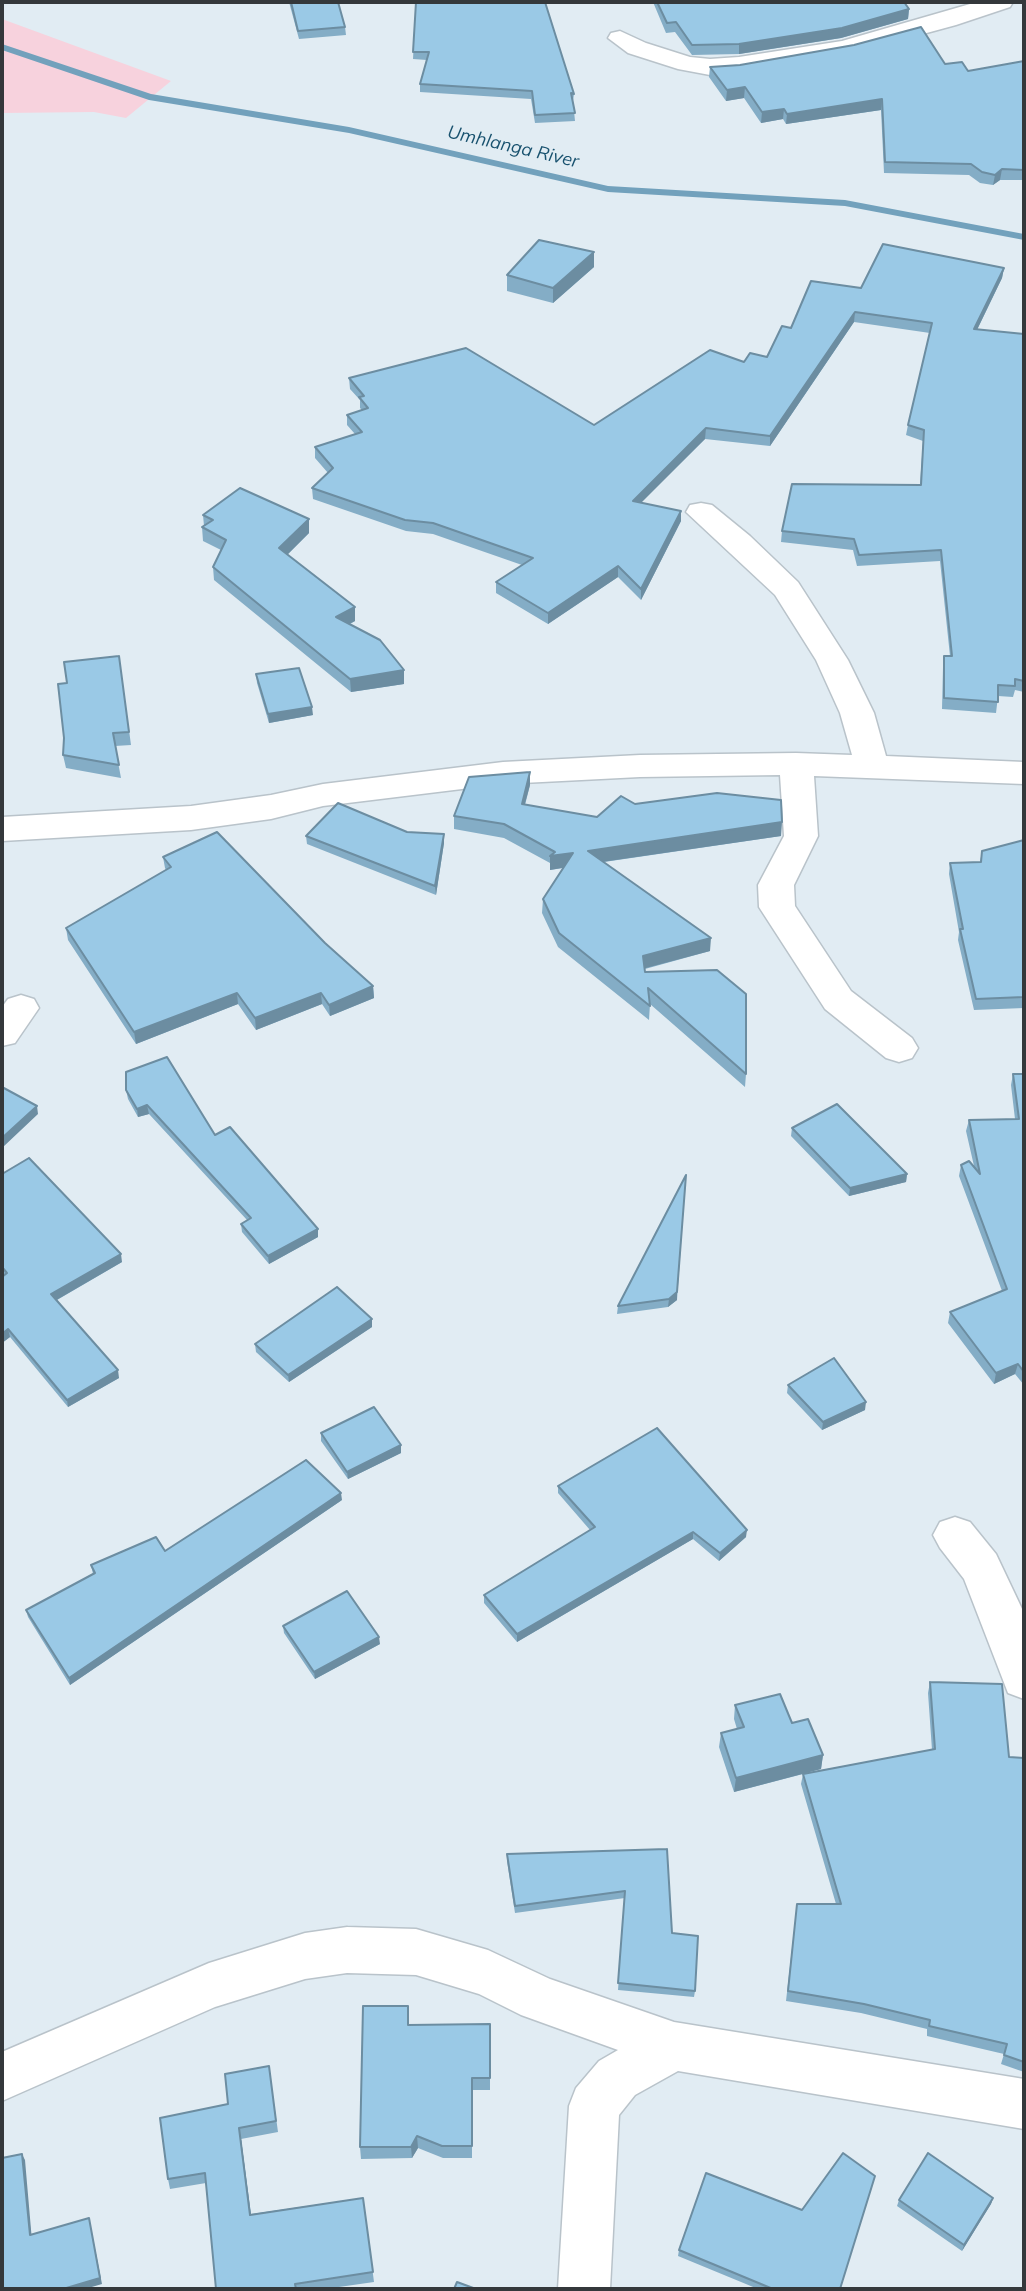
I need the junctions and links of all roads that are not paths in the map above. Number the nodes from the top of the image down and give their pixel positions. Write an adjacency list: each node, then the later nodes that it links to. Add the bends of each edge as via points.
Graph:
1 (1001, 2): 2 (street, via 844,48 739,65 687,64)
2 (620, 38)
3 (701, 512): 5 (street, via 786,589 832,660 857,713)
4 (796, 764): 5 (street); 7 (street, via 503,773 323,794 191,818); 8 (street, via 801,836 776,885 777,908 838,999)
5 (872, 767): 6 (street)
6 (1024, 773)
7 (2, 829)
8 (899, 1048)
9 (956, 1535): 10 (street, via 981,1567 1002,1611)
10 (1024, 1679)
11 (674, 2046): 12 (street, via 538,1998 488,1973 416,1952 347,1950 305,1956 209,1986); 13 (street); 14 (street, via 617,2078 594,2106)
12 (2, 2077)
13 (1024, 2104)
14 (584, 2289)

